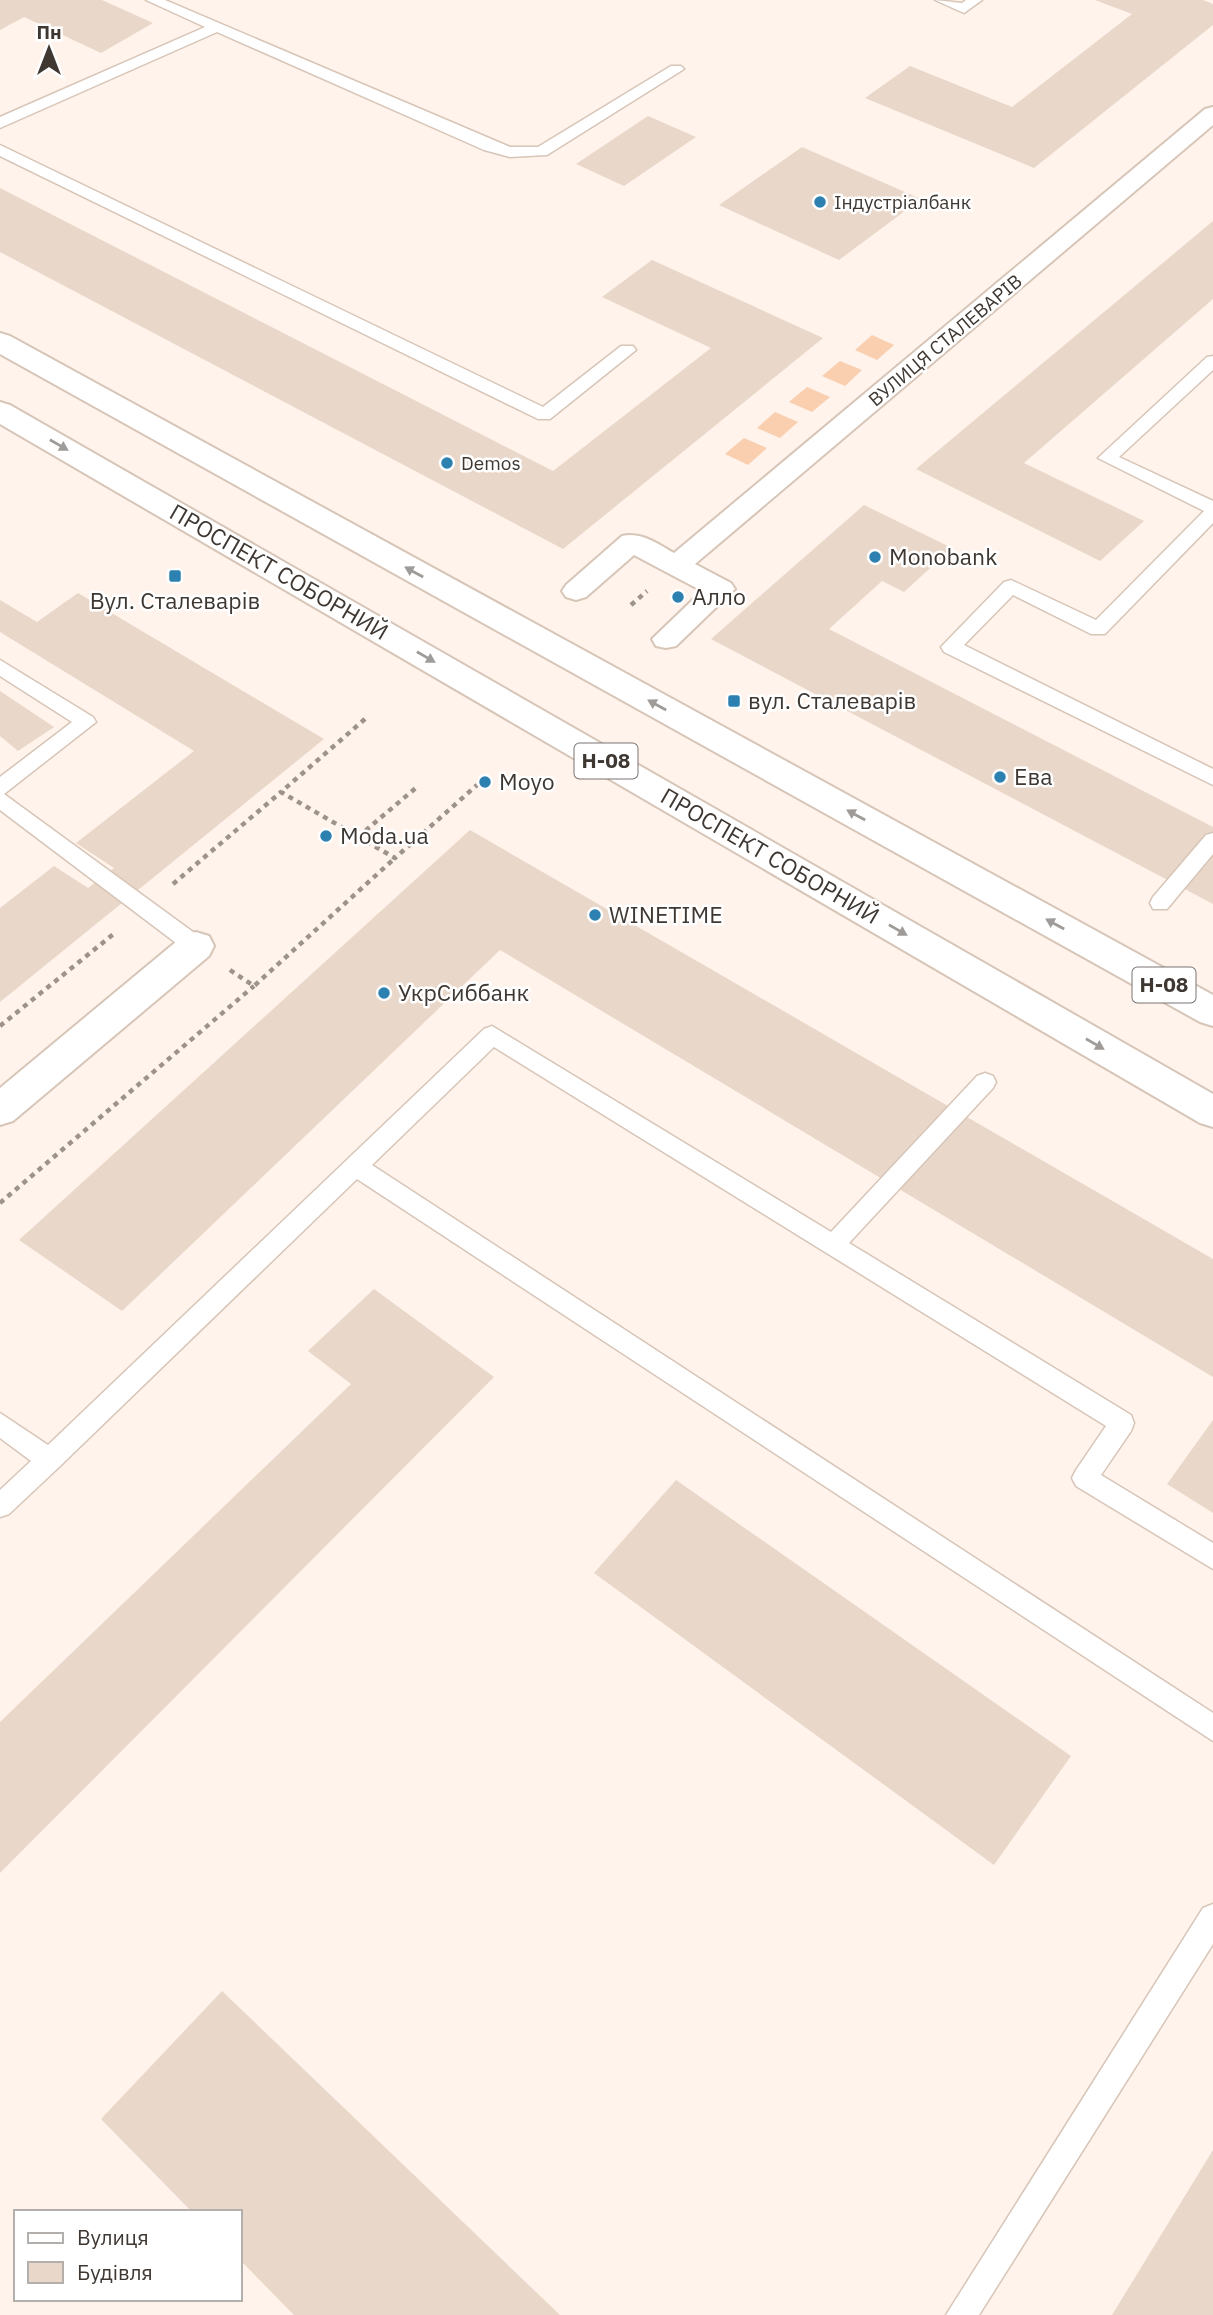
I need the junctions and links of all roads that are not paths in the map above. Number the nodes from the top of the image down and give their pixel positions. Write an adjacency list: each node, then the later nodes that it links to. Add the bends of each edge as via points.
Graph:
1 (153, 0): 4 (lane)
2 (942, 0): 3 (lane, via 964,9)
3 (975, 0)
4 (217, 27): 5 (lane, via 510,152 541,152); 7 (lane)
5 (676, 69)
6 (1213, 114): 14 (street, ВУЛИЦЯ СТАЛЕВАРІВ)
7 (0, 123)
8 (0, 150): 10 (lane, via 544,415)
9 (0, 342): 24 (main road, Н-08, one-way to 9)
10 (627, 349)
11 (1213, 361): 13 (lane, via 1107,458)
12 (0, 411): 27 (main road, ПРОСПЕКТ СОБОРНИЙ / Н-08, one-way to 27)
13 (1213, 510): 18 (lane, via 1098,629 1012,586 951,647)
14 (677, 565): 15 (street, via 632,542); 16 (street, via 721,589)
15 (576, 591)
16 (666, 639)
17 (0, 667): 19 (lane, via 86,722)
18 (1213, 778)
19 (0, 788)
20 (0, 800): 23 (lane)
21 (1213, 840): 22 (lane)
22 (1160, 903)
23 (196, 946): 26 (main road)
24 (1213, 1012)
25 (985, 1082): 29 (lane)
26 (0, 1111)
27 (1213, 1112)
28 (356, 1166): 29 (lane, via 492,1035); 31 (lane); 34 (lane)
29 (833, 1245): 33 (lane, via 1122,1423 1085,1478)
30 (0, 1424): 31 (lane)
31 (49, 1460): 32 (lane)
32 (0, 1506)
33 (1213, 1557)
34 (1213, 1728)
35 (1213, 1917): 36 (lane)
36 (961, 2315)

